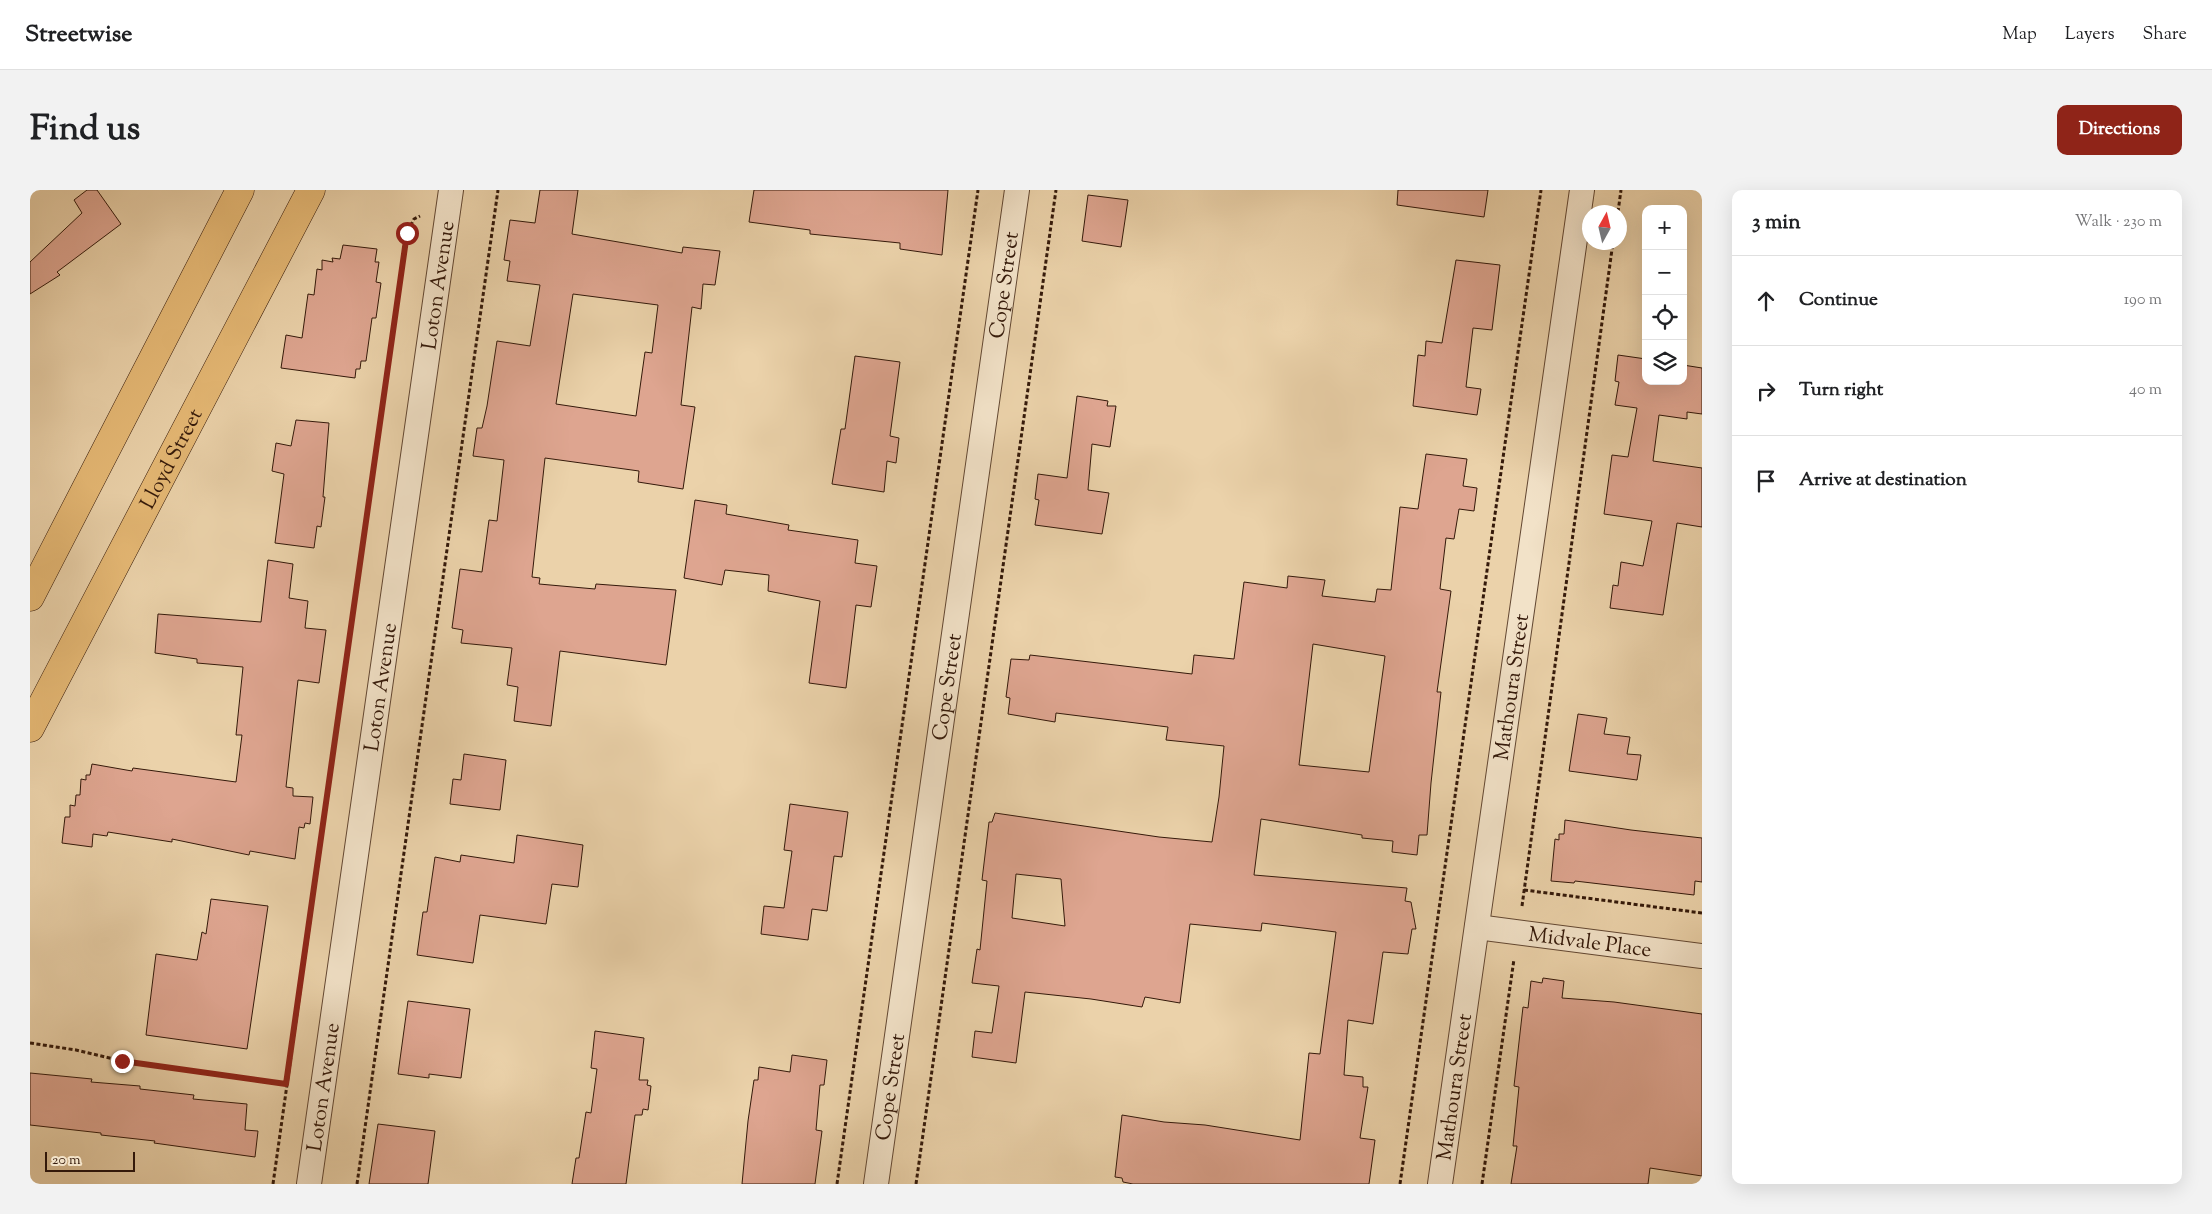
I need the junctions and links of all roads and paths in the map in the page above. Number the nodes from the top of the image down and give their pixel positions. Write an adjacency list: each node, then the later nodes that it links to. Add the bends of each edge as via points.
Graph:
1 (240, 190): 14 (main road)
2 (312, 190): 15 (main road, Lloyd Street)
3 (450, 190): 25 (street, Loton Avenue)
4 (498, 190): 26 (path)
5 (978, 190): 27 (path)
6 (1017, 190): 28 (street, Cope Street)
7 (1056, 190): 29 (path)
8 (1541, 190): 30 (path)
9 (1582, 190): 19 (street, Mathoura Street)
10 (1621, 190): 11 (path)
11 (1619, 205)
12 (421, 215): 23 (path, via 414,219 407,233)
13 (1613, 250): 16 (path)
14 (30, 597)
15 (30, 728)
16 (1524, 890): 17 (path); 18 (path)
17 (1702, 913)
18 (1520, 914)
19 (1477, 926): 21 (street, Midvale Place); 31 (street, Mathoura Street)
20 (1514, 954): 32 (path)
21 (1702, 956)
22 (30, 1043): 23 (path, via 122,1061)
23 (286, 1084): 24 (path)
24 (272, 1184)
25 (309, 1184)
26 (357, 1184)
27 (838, 1184)
28 (876, 1184)
29 (916, 1184)
30 (1400, 1184)
31 (1440, 1184)
32 (1482, 1184)

